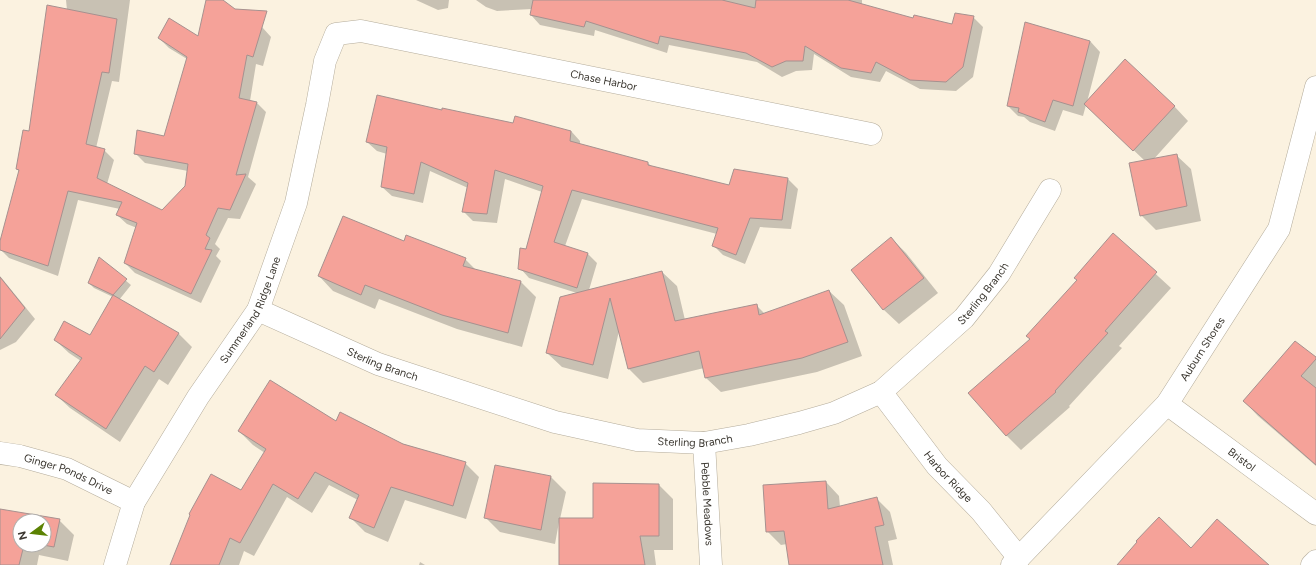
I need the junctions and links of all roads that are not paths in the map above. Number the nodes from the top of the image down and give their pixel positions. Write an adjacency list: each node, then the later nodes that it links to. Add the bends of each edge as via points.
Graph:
1 (336, 34): 3 (street, Chase Harbor, via 361,31); 5 (street, Summerland Ridge Lane, via 325,61 296,203)
2 (1316, 87): 7 (street, Auburn Shores, via 1279,229)
3 (871, 134)
4 (1050, 190): 6 (street, Sterling Branch, via 999,274 964,318)
5 (258, 310): 8 (street, Sterling Branch, via 378,364 555,422 637,440); 10 (street, Summerland Ridge Lane, via 198,397)
6 (881, 392): 8 (street, Sterling Branch, via 834,412 799,423); 13 (street, Harbor Ridge, via 937,466 981,511)
7 (1167, 404): 11 (street, Bristol); 13 (street, Auburn Shores)
8 (704, 443): 15 (street, Pebble Meadows)
9 (0, 453): 10 (street, Ginger Ponds Drive, via 66,469)
10 (134, 502): 14 (street, Summerland Ridge Lane)
11 (1316, 514)
12 (1316, 561): 16 (street)
13 (1015, 562)
14 (115, 565)
15 (711, 565)
16 (1312, 565)

